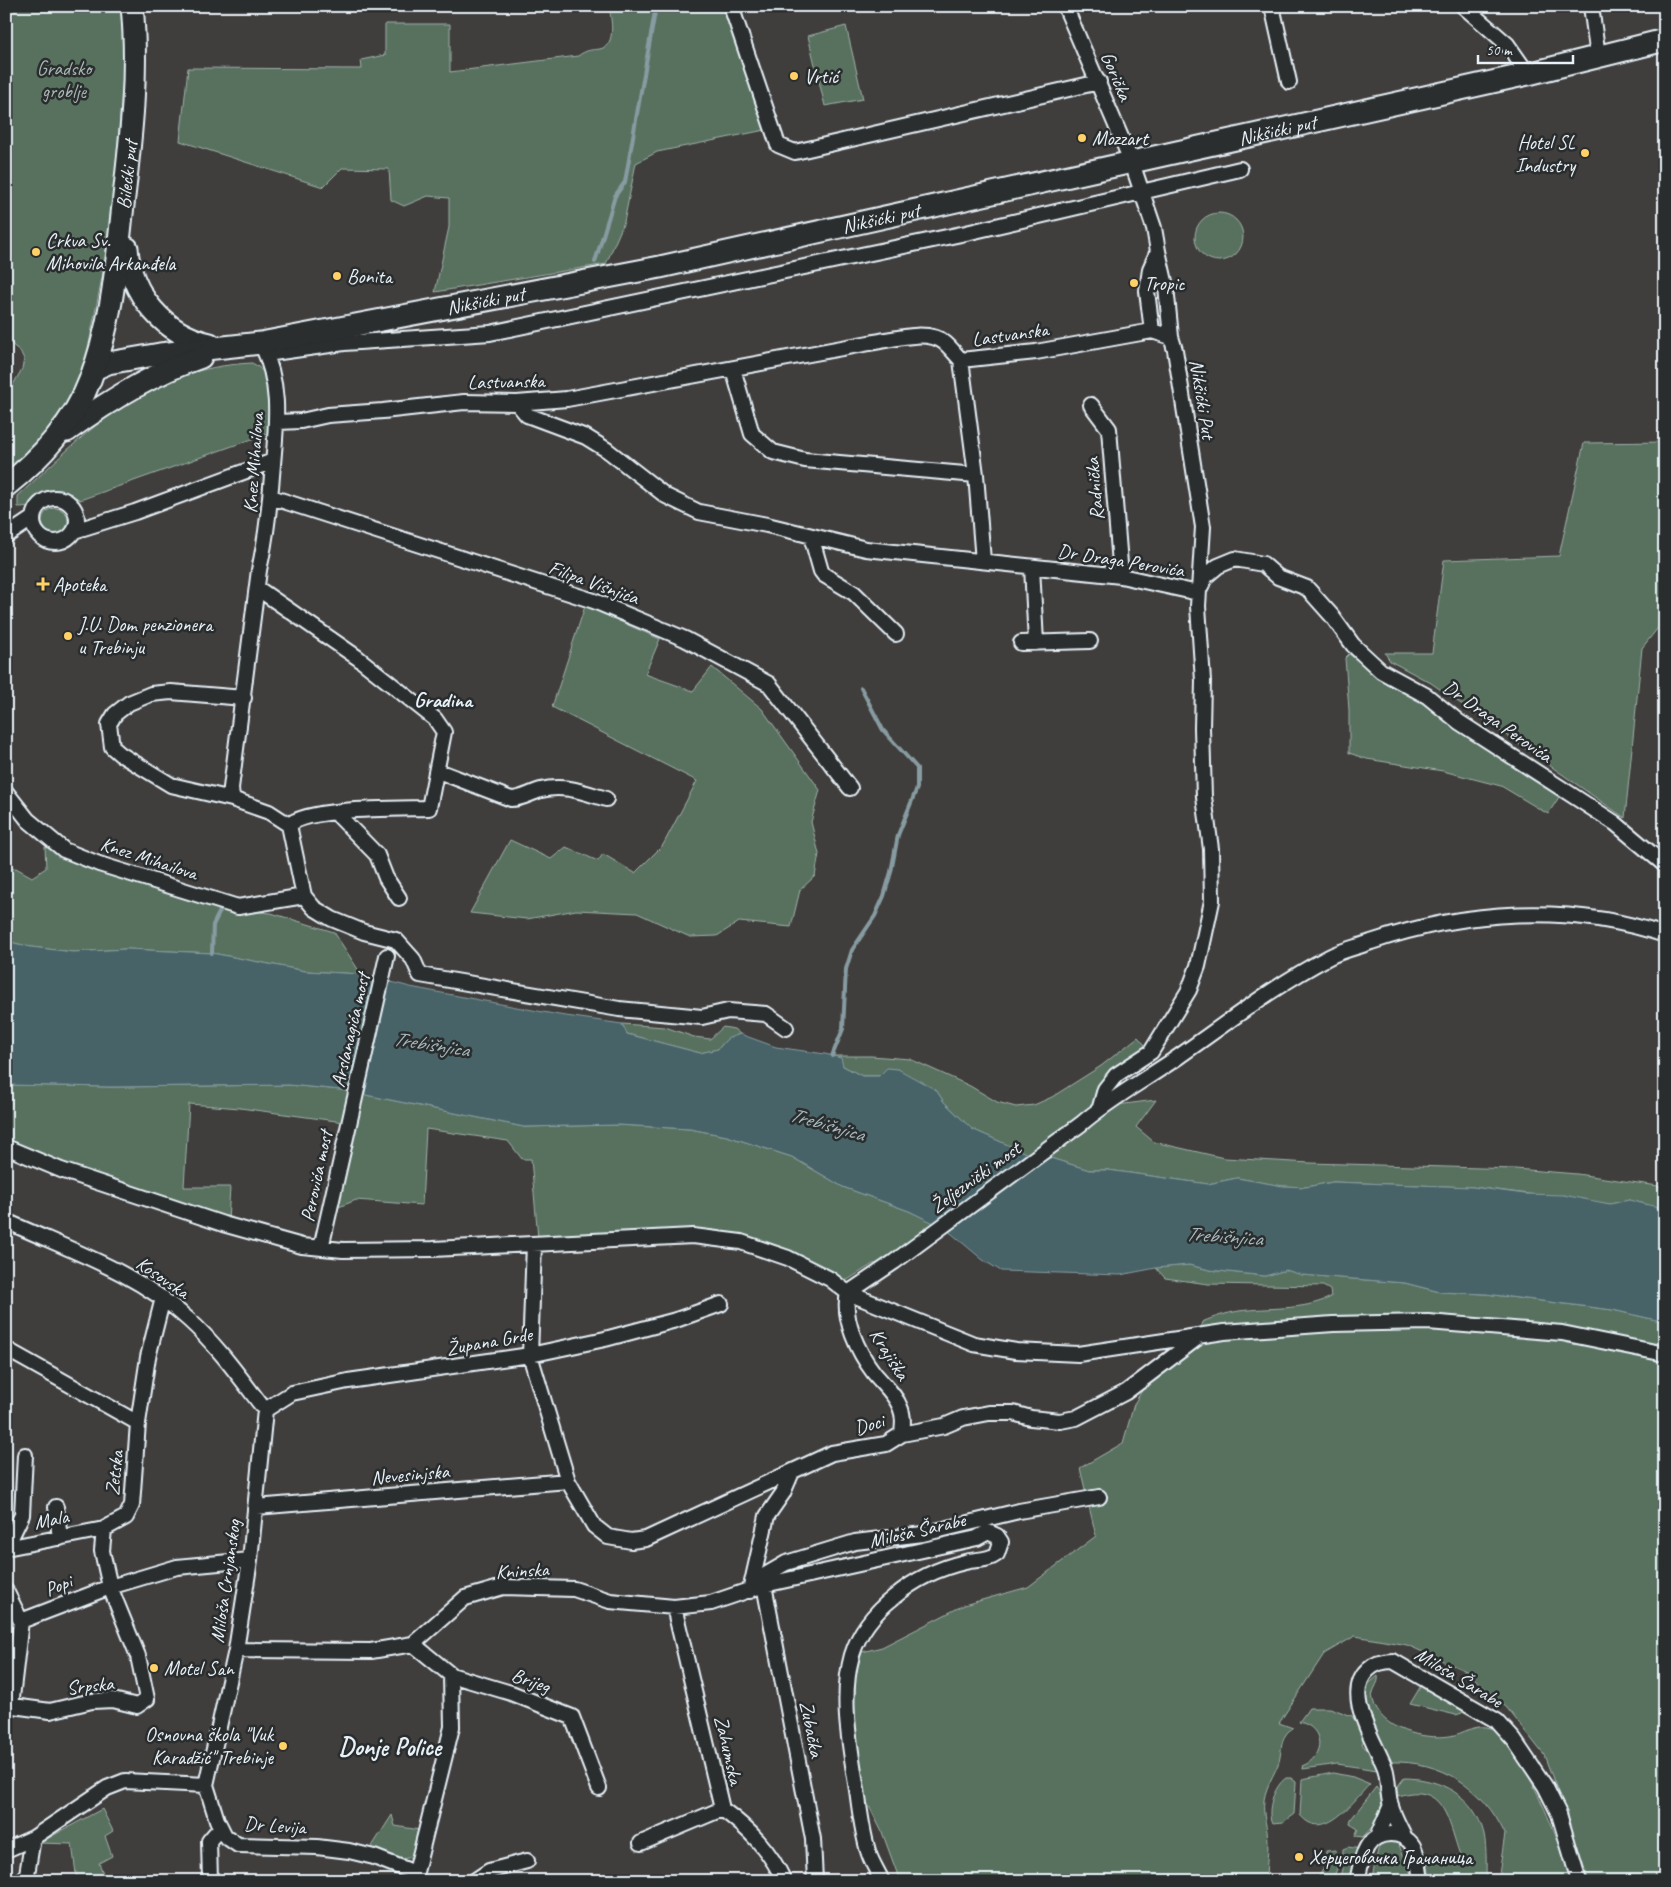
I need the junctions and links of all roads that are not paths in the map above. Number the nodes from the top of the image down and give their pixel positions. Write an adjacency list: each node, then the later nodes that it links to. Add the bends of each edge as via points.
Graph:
1 (132, 6): 15 (main road, Bilećki put, via 134,76)
2 (731, 6): 10 (street, via 778,145 795,152)
3 (1065, 6): 10 (street, Gorička)
4 (1272, 6): 11 (street)
5 (1591, 6): 8 (street)
6 (1466, 7): 9 (street, via 1507,44)
7 (1665, 40): 8 (main road, Nikšićki put)
8 (1598, 56): 9 (main road, Nikšićki put)
9 (1528, 74): 12 (main road, Nikšićki put)
10 (1099, 82): 12 (street, Gorička)
11 (1289, 82)
12 (1132, 163): 14 (street, Gorička); 20 (main road, Nikšićki put, via 660,267)
13 (1240, 169): 14 (street, Nikšićki put)
14 (1142, 192): 16 (street, Gorička); 20 (street, Nikšićki put, via 956,235 490,333)
15 (122, 217): 19 (main road, via 128,267 142,298 186,337); 22 (main road, Bilećki put, via 112,304)
16 (1158, 251): 17 (street, via 1150,269 1148,291); 18 (street, via 1166,286)
17 (1152, 331): 18 (street, Nikšićki Put); 21 (street, Lastvanska, via 1036,352)
18 (1171, 337): 40 (street, Nikšićki Put, via 1203,527)
19 (227, 347): 20 (main road, Nikšićki put); 22 (main road, Nikšićki put, via 160,354 108,363); 27 (main road, via 148,378 95,410)
20 (264, 348): 26 (street, Knez Mihailova, via 275,386)
21 (961, 360): 23 (street, Lastvanska, via 944,342 920,336); 29 (street)
22 (94, 369): 27 (main road, Bilećki put, via 82,398)
23 (733, 369): 24 (street, Lastvanska, via 567,399); 29 (street, via 752,434 773,452 805,460)
24 (517, 403): 26 (street, Lastvanska, via 464,402); 35 (street, Dr Draga Perovića, via 527,415 586,437 666,496 699,512)
25 (1091, 405): 38 (street, Radnička, via 1109,429)
26 (278, 422): 28 (street, Knez Mihailova)
27 (51, 443): 30 (main road)
28 (273, 461): 31 (street, Knez Mihailova); 33 (street)
29 (976, 475): 36 (street)
30 (6, 486)
31 (271, 497): 39 (street, Knez Mihailova); 47 (street, Filipa Višnjića, via 594,601 685,639 770,684)
32 (33, 518): 33 (street, via 36,532 48,541 63,541); 33 (street, via 39,505 58,499 74,511); 34 (street)
33 (74, 531)
34 (6, 536)
35 (812, 536): 36 (street, Dr Draga Perovića, via 866,549); 41 (street, via 824,575 854,593)
36 (984, 561): 37 (street, Dr Draga Perovića)
37 (1032, 567): 38 (street, Dr Draga Perovića); 44 (street)
38 (1121, 576): 40 (street, Dr Draga Perovića)
39 (257, 588): 45 (street, Knez Mihailova); 46 (street, via 358,658 435,719 444,732)
40 (1198, 593): 53 (street, Dr Draga Perovića, via 1206,576 1218,566 1235,559 1263,564 1278,576 1307,588 1353,645 1381,671 1427,696 1466,727 1615,824); 59 (street, Nikšićki Put, via 1204,797 1212,877 1206,936 1192,982 1177,1012 1150,1052 1116,1075 1105,1088)
41 (896, 634)
42 (1090, 641): 44 (street)
43 (1021, 643): 44 (street)
44 (1036, 643)
45 (244, 698): 49 (street, Knez Mihailova); 49 (street, via 170,692 151,694 128,703 109,724 112,747 120,754 171,785)
46 (438, 771): 50 (street, via 511,799 556,786 574,788); 51 (street, via 429,808)
47 (850, 788)
48 (6, 792): 54 (street, Knez Mihailova, via 28,820 64,850 99,864 238,907)
49 (232, 799): 52 (street, via 269,812)
50 (606, 799)
51 (335, 812): 52 (street, via 296,819); 55 (street, via 377,855)
52 (289, 824): 54 (street)
53 (1665, 865)
54 (304, 896): 58 (street, via 314,908 332,919 396,940 413,959 420,975 619,1009 702,1017 728,1011 766,1014)
55 (399, 898)
56 (1665, 935): 59 (street, Željeznički most, via 1641,927 1576,915 1529,913 1413,928 1330,956 1227,1020 1177,1058)
57 (387, 956): 60 (street, Arslanagića most)
58 (786, 1028)
59 (1100, 1107): 65 (street, Željeznički most)
60 (351, 1112): 64 (street, Perovića most)
61 (6, 1146): 64 (street, via 61,1170 223,1224 302,1246)
62 (6, 1221): 66 (street, Kosovska, via 129,1277)
63 (534, 1244): 64 (street, via 433,1249); 65 (street, via 692,1236 740,1242 811,1268); 71 (street, Doci)
64 (321, 1248)
65 (848, 1293): 68 (street, via 974,1344 1016,1351 1078,1354); 74 (street, Krajiška, via 847,1314 853,1335 873,1371 901,1408)
66 (163, 1298): 72 (street, Kosovska, via 218,1349); 73 (street, Zetska, via 148,1358)
67 (720, 1304): 71 (street, Župana Grde, via 605,1340)
68 (1200, 1336): 70 (street, via 1333,1324 1428,1322 1562,1333); 74 (street, Doci, via 1126,1392 1076,1418 1060,1421 989,1412 944,1426)
69 (6, 1349): 73 (street)
70 (1665, 1354)
71 (530, 1355): 72 (street, Župana Grde, via 348,1381 292,1393); 77 (street, Doci)
72 (265, 1410): 80 (street, Miloša Crnjanskog)
73 (138, 1423): 81 (street, Zetska, via 132,1505 126,1517)
74 (902, 1434): 76 (street, Doci, via 886,1444 832,1453)
75 (25, 1455): 83 (street, via 22,1515)
76 (792, 1472): 77 (street, Doci, via 646,1539 631,1542 608,1537 594,1526); 88 (street, via 768,1516)
77 (568, 1481): 80 (street, Nevesinjska)
78 (1099, 1497): 85 (street, Miloša Šarabe, via 1019,1511 923,1534 855,1542 773,1569 767,1574)
79 (56, 1507): 82 (street)
80 (256, 1507): 84 (street, Miloša Crnjanskog)
81 (104, 1529): 82 (street, Mala); 86 (street, via 102,1551)
82 (60, 1538): 83 (street, Mala)
83 (6, 1548)
84 (250, 1560): 86 (street, via 177,1567); 92 (street, Miloša Crnjanskog)
85 (764, 1585): 88 (street, Kninska); 111 (street, Zubačka, via 813,1839); 112 (street, Miloša Šarabe, via 977,1538 988,1532 997,1536 1000,1542 1001,1548 992,1558 943,1568 894,1596 862,1632 853,1653 847,1681 849,1738 861,1822 869,1855)
86 (110, 1587): 90 (street, Popi); 94 (street, Srpska, via 138,1656 147,1698 137,1706 113,1700 92,1701 50,1711)
87 (6, 1591): 90 (street)
88 (750, 1591): 89 (street, Kninska, via 711,1603)
89 (674, 1607): 91 (street, Kninska, via 610,1601 574,1589 502,1587 465,1598); 98 (street, Zahumska)
90 (21, 1621): 94 (street)
91 (413, 1644): 92 (street, via 371,1652); 93 (street, Brijeg)
92 (236, 1650): 95 (street, Miloša Crnjanskog)
93 (451, 1675): 96 (street, Brijeg, via 511,1693 572,1717); 106 (street, via 452,1728)
94 (9, 1705)
95 (206, 1786): 99 (street, Dr Levija); 101 (street, via 124,1781 107,1788)
96 (598, 1788)
97 (1391, 1805): 100 (street); 102 (street); 115 (street, Miloša Šarabe, via 1386,1770 1358,1705 1357,1692 1365,1672 1387,1661 1393,1661 1497,1721 1514,1740 1545,1786 1559,1814)
98 (722, 1809): 103 (street); 110 (street, Zahumska, via 747,1827 774,1860)
99 (220, 1828): 106 (street, Dr Levija, via 238,1845 349,1851 374,1857); 108 (street, via 209,1841)
100 (1377, 1837): 102 (street, via 1392,1834); 113 (street, via 1367,1846)
101 (32, 1838): 104 (street); 107 (street, via 27,1874)
102 (1405, 1838): 114 (street, via 1417,1854)
103 (641, 1843)
104 (6, 1850)
105 (527, 1862): 109 (street, via 489,1870)
106 (414, 1877)
107 (20, 1881)
108 (210, 1881)
109 (474, 1881)
110 (784, 1881)
111 (815, 1881)
112 (882, 1881)
113 (1357, 1881)
114 (1421, 1881)
115 (1579, 1881)

